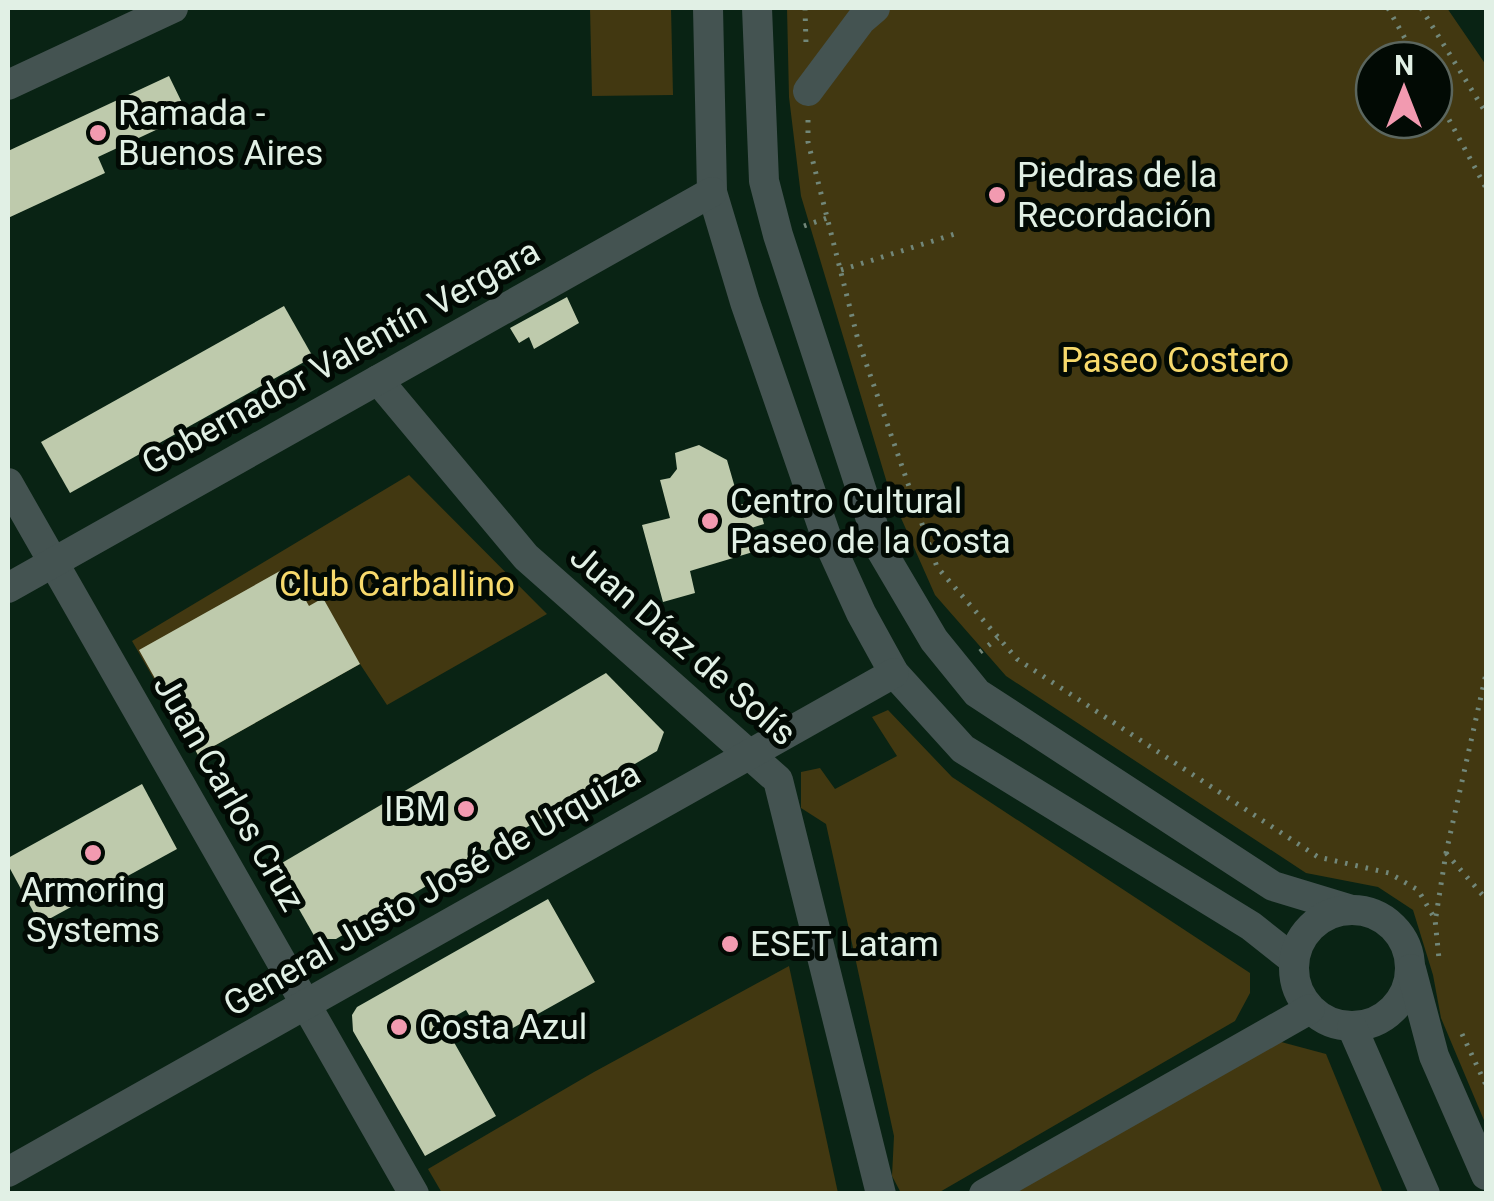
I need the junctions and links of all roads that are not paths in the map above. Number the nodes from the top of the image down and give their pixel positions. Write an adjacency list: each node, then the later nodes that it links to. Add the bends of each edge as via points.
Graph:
1 (173, 8): 5 (street)
2 (708, 8): 7 (street)
3 (757, 8): 14 (street, via 764,181 778,235 881,550 934,640 977,692 1273,886)
4 (874, 8): 6 (street)
5 (8, 85)
6 (808, 91)
7 (712, 192): 8 (street, Gobernador Valentín Vergara); 12 (street, via 826,536)
8 (378, 380): 10 (street, Gobernador Valentín Vergara); 13 (street, Juan Díaz de Solís, via 526,557)
9 (8, 483): 10 (street, Juan Carlos Cruz)
10 (53, 562): 11 (street, Gobernador Valentín Vergara); 17 (street, Juan Carlos Cruz)
11 (8, 588)
12 (894, 673): 13 (street, General Justo José de Urquiza); 15 (street, via 963,750 1251,926)
13 (750, 754): 17 (street, General Justo José de Urquiza); 23 (street, Juan Díaz de Solís, via 778,780)
14 (1352, 910): 15 (street, via 1320,918); 16 (street, via 1387,922)
15 (1294, 960): 18 (street, via 1294,978)
16 (1425, 970): 19 (street, via 1386,1016); 21 (street, via 1434,1056)
17 (306, 1004): 20 (street, General Justo José de Urquiza); 22 (street, Juan Carlos Cruz)
18 (1310, 1009): 19 (street); 24 (street)
19 (1352, 1027): 25 (street)
20 (8, 1172)
21 (1486, 1175)
22 (414, 1194)
23 (881, 1194)
24 (984, 1194)
25 (1425, 1194)

